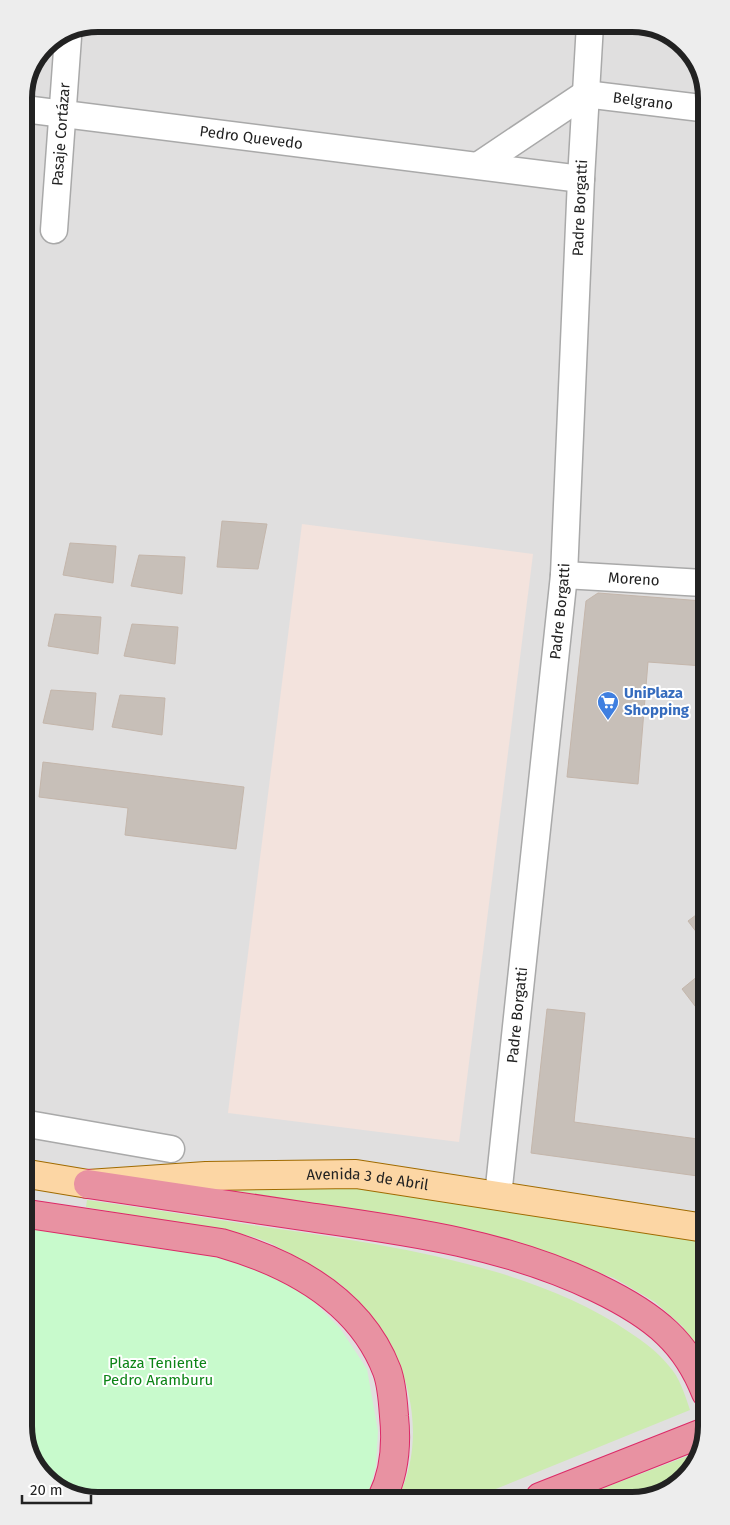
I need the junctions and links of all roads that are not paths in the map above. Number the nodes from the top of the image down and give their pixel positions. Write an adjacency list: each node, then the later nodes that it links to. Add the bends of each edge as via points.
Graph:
1 (589, 33): 3 (street, Padre Borgatti)
2 (68, 40): 6 (street, Pasaje Cortázar)
3 (585, 94): 4 (street, Belgrano); 7 (street); 8 (street, Padre Borgatti)
4 (698, 108)
5 (33, 110): 6 (street, Pedro Quevedo)
6 (63, 114): 7 (street, Pedro Quevedo); 9 (street, Pasaje Cortázar)
7 (479, 165): 8 (street, Pedro Quevedo)
8 (581, 179): 10 (street, Padre Borgatti)
9 (54, 230)
10 (564, 575): 11 (street, Moreno); 16 (street, Padre Borgatti)
11 (698, 583)
12 (32, 1125): 13 (street)
13 (171, 1149)
14 (32, 1175): 15 (main road, Avenida 3 de Abril)
15 (88, 1184): 16 (main road, Avenida 3 de Abril, via 206,1176 356,1174); 19 (highway, via 418,1233 480,1245 531,1260 629,1304 667,1332)
16 (498, 1196): 18 (main road, Avenida 3 de Abril)
17 (32, 1215): 21 (highway, via 221,1243 250,1251 298,1274 347,1310 375,1344 387,1373 392,1397 395,1426 393,1468)
18 (698, 1227)
19 (698, 1374)
20 (697, 1435): 22 (highway)
21 (384, 1492)
22 (553, 1492)

